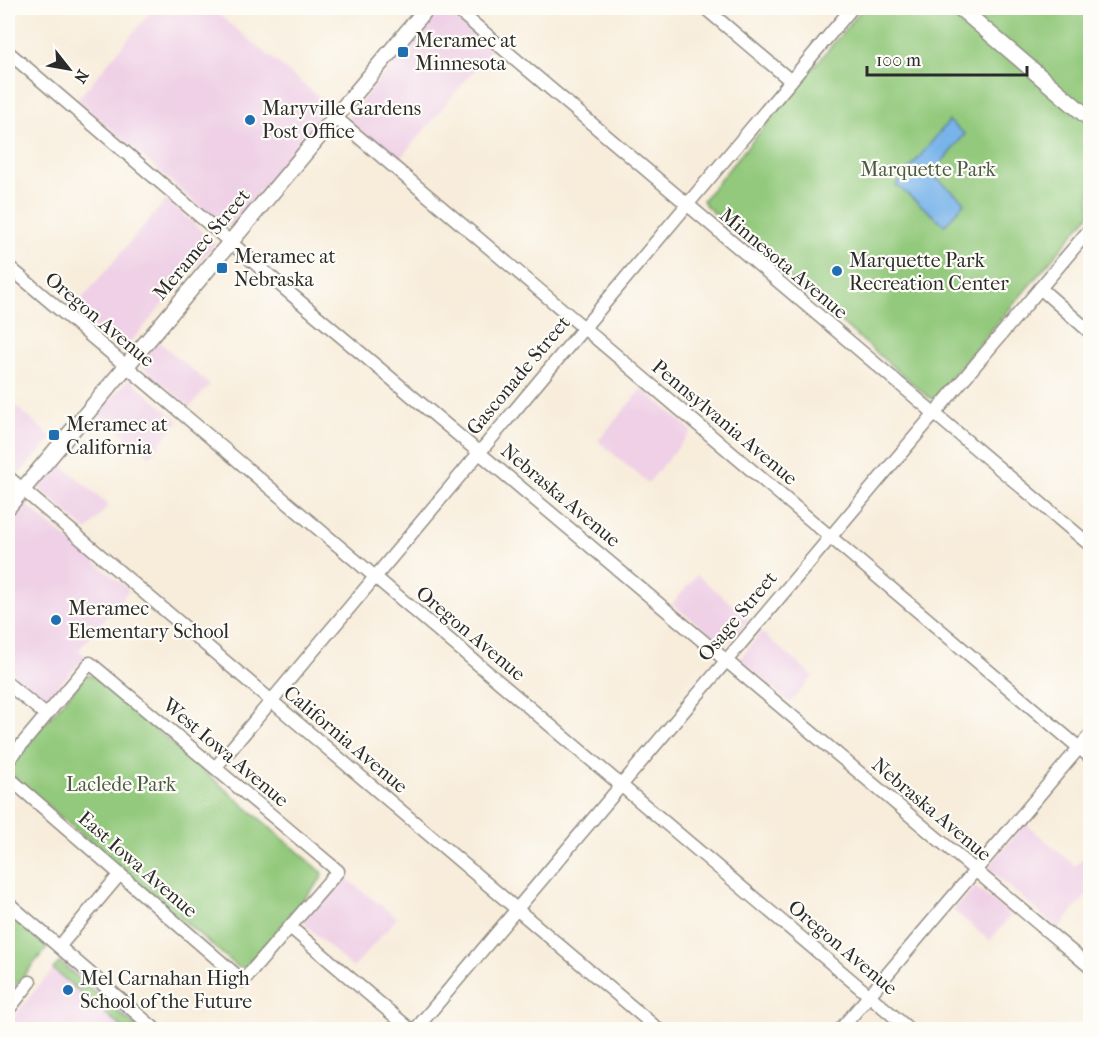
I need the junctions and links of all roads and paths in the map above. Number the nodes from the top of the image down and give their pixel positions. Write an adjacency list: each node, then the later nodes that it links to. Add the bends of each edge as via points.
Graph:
1 (427, 8): 8 (street, Meramec Street)
2 (455, 8): 10 (street, Minnesota Avenue)
3 (705, 8): 7 (street)
4 (852, 8): 7 (street, Gasconade Street)
5 (960, 8): 9 (street)
6 (8, 52): 12 (street, Nebraska Avenue)
7 (791, 81): 10 (street, Gasconade Street)
8 (335, 117): 12 (street, Meramec Street); 15 (street, Pennsylvania Avenue)
9 (1090, 119)
10 (686, 205): 15 (street, Gasconade Street); 18 (street, Minnesota Avenue)
11 (1090, 229): 14 (street, Osage Street)
12 (230, 241): 17 (street, Meramec Street); 19 (street, Nebraska Avenue)
13 (8, 266): 17 (street, Oregon Avenue)
14 (1040, 288): 16 (street); 18 (street, Osage Street)
15 (584, 328): 19 (street, Gasconade Street); 23 (street, Pennsylvania Avenue)
16 (1090, 332)
17 (126, 366): 21 (street, Meramec Street); 25 (street, Oregon Avenue)
18 (936, 412): 23 (street, Osage Street); 24 (street, Minnesota Avenue)
19 (479, 452): 25 (street, Gasconade Street); 26 (street, Nebraska Avenue)
20 (8, 477): 21 (street, California Avenue)
21 (22, 490): 22 (street, Meramec Street); 28 (street, California Avenue)
22 (8, 507)
23 (830, 536): 26 (street, Osage Street); 31 (street, Pennsylvania Avenue)
24 (1090, 545)
25 (375, 577): 28 (street, Gasconade Street); 36 (street, Oregon Avenue)
26 (726, 660): 36 (street, Osage Street); 37 (street, Nebraska Avenue)
27 (8, 684): 29 (street)
28 (271, 701): 34 (street, Gasconade Street); 40 (street, California Avenue)
29 (46, 715): 33 (street); 34 (street, West Iowa Avenue, via 90,663)
30 (1090, 735): 31 (street)
31 (1080, 748): 32 (street, Pennsylvania Avenue); 37 (street)
32 (1090, 757)
33 (8, 761)
34 (215, 768): 41 (street, West Iowa Avenue, via 338,871)
35 (8, 777): 38 (street, East Iowa Avenue)
36 (622, 785): 40 (street, Osage Street); 45 (street, Oregon Avenue)
37 (975, 871): 43 (street, Nebraska Avenue); 45 (street)
38 (120, 874): 41 (street, East Iowa Avenue, via 243,981); 42 (street)
39 (8, 903): 42 (street)
40 (517, 908): 49 (street, Osage Street); 50 (street, California Avenue)
41 (290, 927): 48 (street)
42 (59, 947): 47 (street)
43 (1090, 967)
44 (30, 982): 46 (street)
45 (870, 995): 51 (street); 52 (street, Oregon Avenue)
46 (8, 1010)
47 (156, 1029)
48 (411, 1029)
49 (416, 1029)
50 (659, 1029)
51 (840, 1029)
52 (910, 1029)

